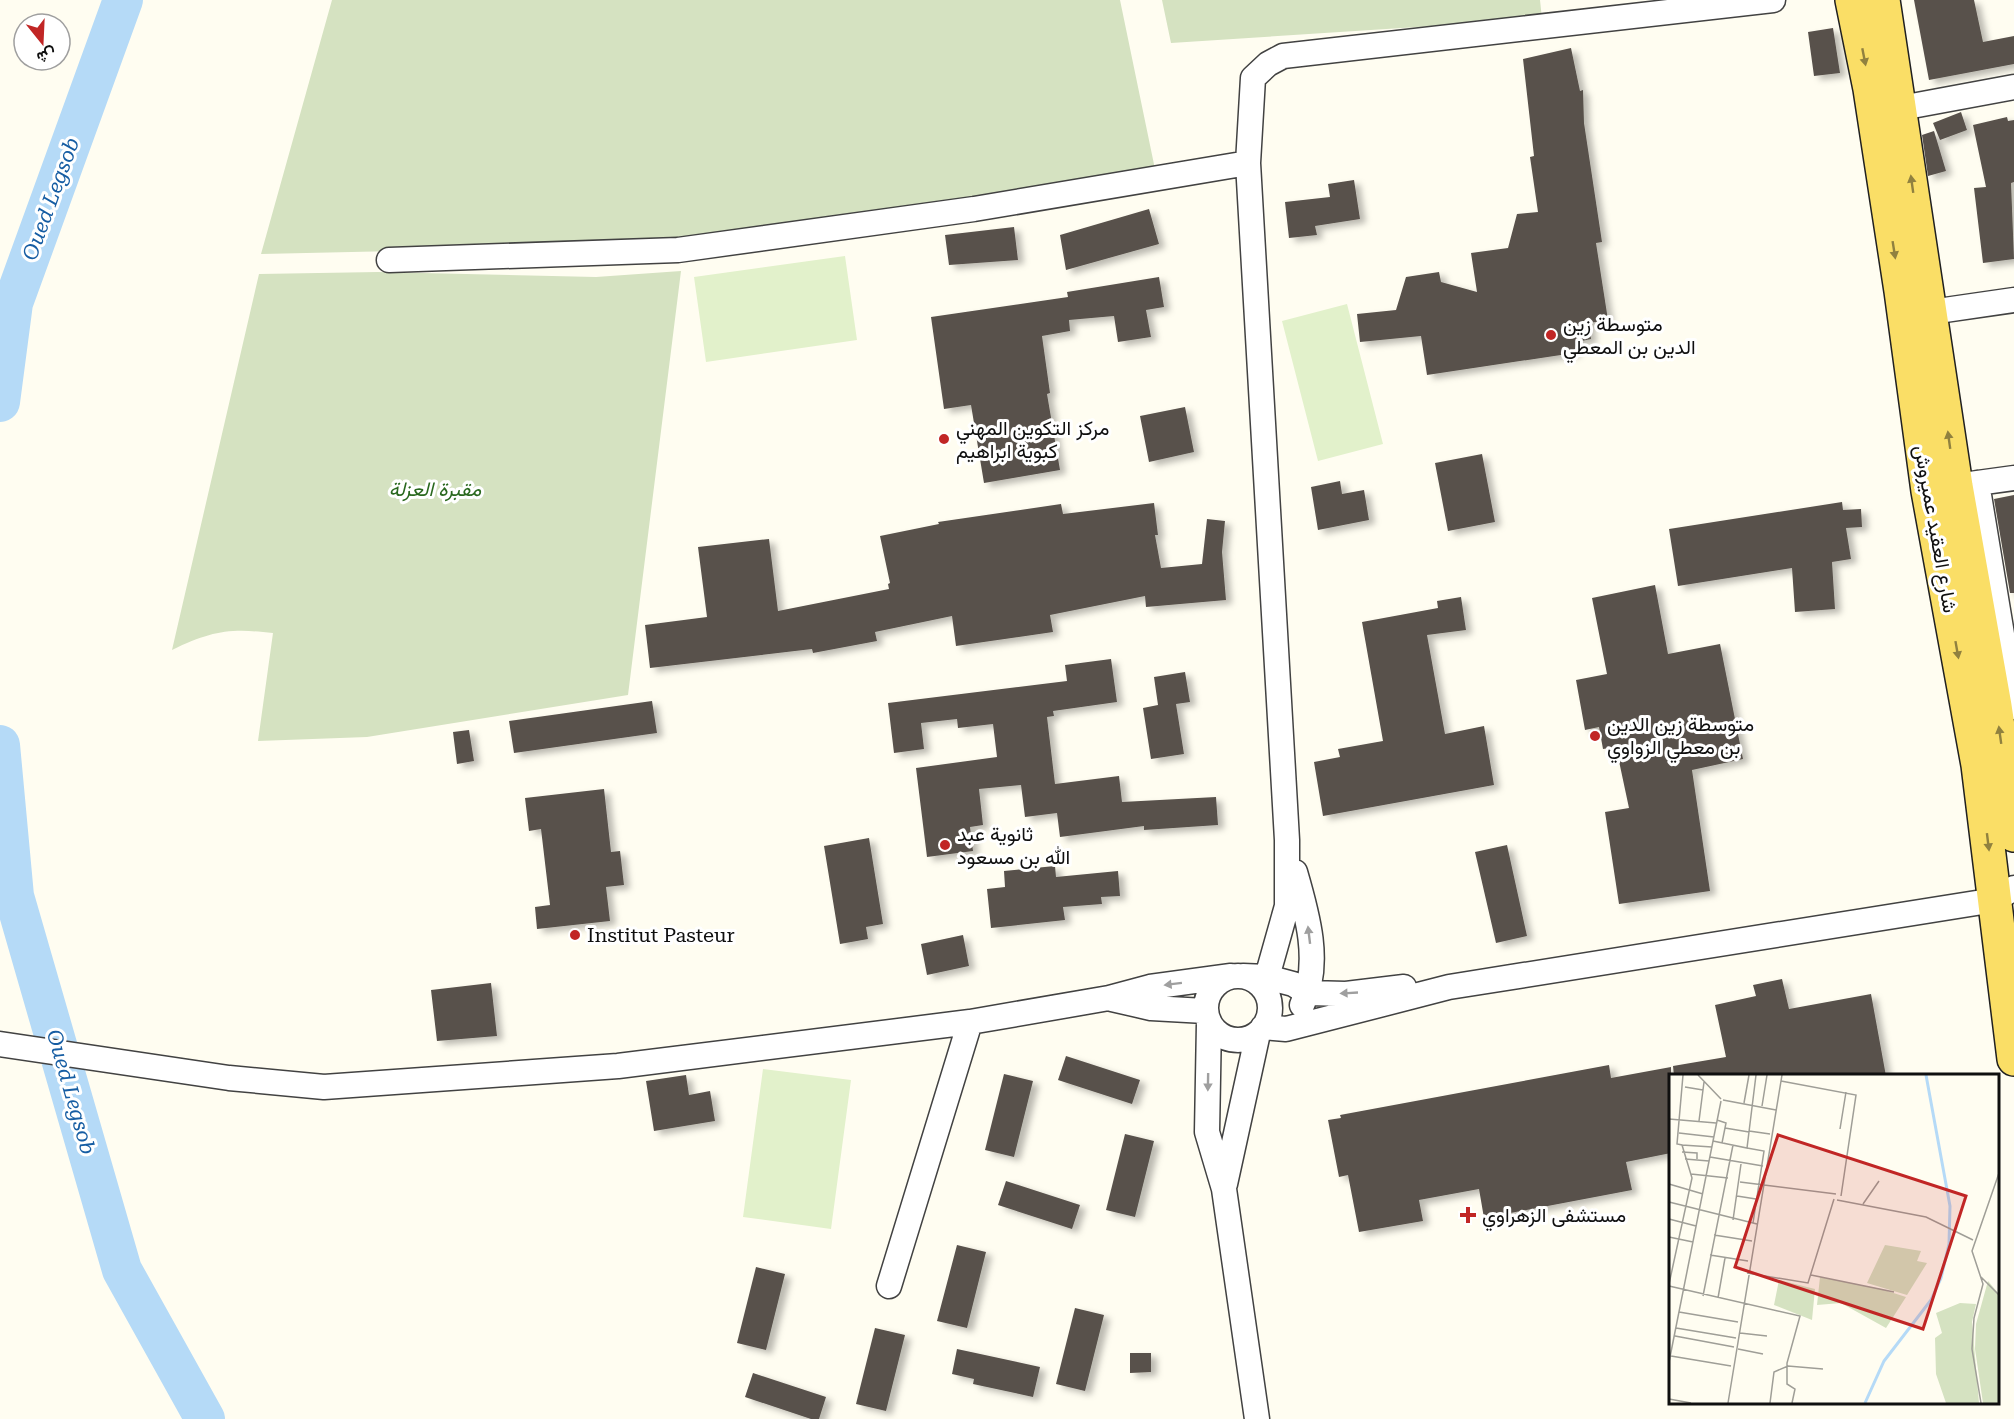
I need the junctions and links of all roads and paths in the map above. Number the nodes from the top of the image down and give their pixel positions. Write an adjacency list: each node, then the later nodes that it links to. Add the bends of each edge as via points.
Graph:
1 (1773, 0): 6 (street, via 1283,56 1253,78)
2 (1852, 0): 11 (main road, شارع العقيد عميروش, one-way to 11, via 1896,257)
3 (1884, 0): 5 (main road, شارع العقيد عميروش)
4 (2014, 87): 5 (street)
5 (1901, 108): 9 (main road, شارع العقيد عميروش, one-way to 5)
6 (1248, 163): 7 (street, via 975,209 678,250); 14 (street)
7 (389, 260)
8 (2014, 300): 9 (street)
9 (1931, 312): 11 (main road, شارع العقيد عميروش, one-way to 9)
10 (2014, 478): 11 (street)
11 (1954, 487): 12 (street); 13 (main road, شارع العقيد عميروش, one-way to 11, via 1995,706); 15 (main road, شارع العقيد عميروش, one-way to 15, via 1978,765)
12 (2014, 707)
13 (2014, 835)
14 (1287, 840): 16 (street, via 1287,906); 18 (street, one-way to 14, via 1311,971 1306,912)
15 (2005, 894): 17 (street); 24 (main road, شارع العقيد عميروش)
16 (1247, 977): 18 (street, via 1293,984); 19 (street, one-way to 19, via 1150,987); 20 (street, via 1215,985 1209,993); 22 (street, via 1268,996)
17 (1449, 987): 18 (street, one-way to 18); 22 (street)
18 (1308, 993): 22 (street)
19 (1109, 998): 20 (street); 21 (street)
20 (1207, 1017): 22 (street, via 1215,1031 1232,1040); 25 (street, one-way to 25, via 1207,1132)
21 (970, 1022): 23 (street, via 618,1066 324,1087 229,1078); 26 (street)
22 (1269, 1030): 25 (street)
23 (0, 1044)
24 (2014, 1059)
25 (1224, 1189): 27 (street)
26 (890, 1286)
27 (1257, 1419)

